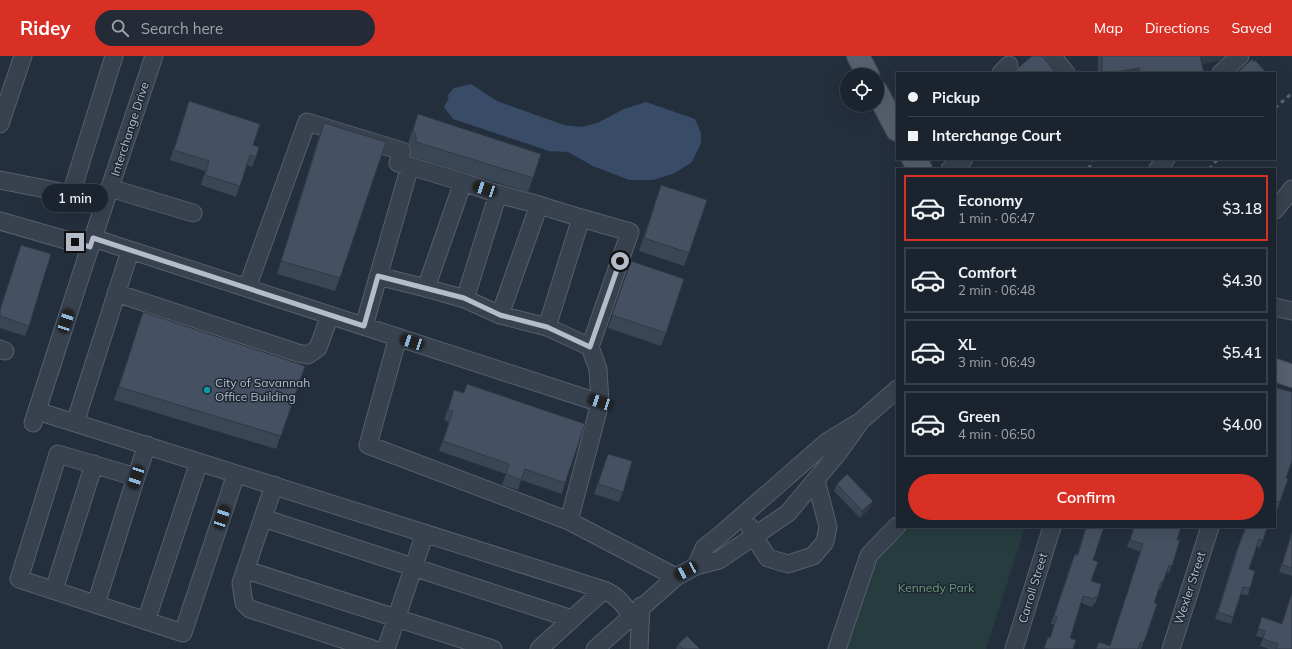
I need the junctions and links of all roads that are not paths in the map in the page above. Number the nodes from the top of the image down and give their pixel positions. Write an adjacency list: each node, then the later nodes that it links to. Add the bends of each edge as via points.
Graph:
1 (23, 56): 11 (street)
2 (114, 56): 20 (street, via 71,194)
3 (154, 56): 22 (street, Interchange Drive)
4 (858, 56): 7 (main road)
5 (1052, 56): 8 (street)
6 (1240, 56): 9 (street)
7 (864, 68)
8 (1065, 72)
9 (1222, 72)
10 (884, 105): 12 (main road)
11 (0, 124)
12 (896, 128)
13 (914, 160): 17 (main road)
14 (963, 160): 18 (street)
15 (1165, 160): 19 (street)
16 (410, 166): 21 (street); 32 (street); 33 (street, via 398,163 402,151 308,122)
17 (920, 168)
18 (951, 168)
19 (1159, 168)
20 (0, 180)
21 (463, 182): 24 (street); 34 (street)
22 (110, 188): 27 (street); 30 (street, Interchange Drive)
23 (1292, 188): 26 (street)
24 (496, 193): 25 (street); 36 (street, via 498,194)
25 (539, 205): 28 (street); 40 (street)
26 (1276, 209)
27 (193, 213)
28 (581, 218): 42 (street); 44 (street, via 630,232)
29 (0, 222): 30 (street)
30 (91, 243): 31 (street); 50 (street, Interchange Drive, via 35,417)
31 (130, 250): 33 (street); 35 (street)
32 (378, 276): 34 (street); 41 (street)
33 (247, 288): 39 (street)
34 (426, 288): 36 (street)
35 (116, 293): 39 (street, via 308,355 318,348); 50 (street)
36 (464, 298): 40 (street)
37 (1276, 307): 38 (street)
38 (1292, 311)
39 (330, 315): 41 (street)
40 (500, 315): 42 (street)
41 (364, 326): 43 (street)
42 (547, 327): 44 (street)
43 (398, 337): 48 (street); 60 (street, via 368,445)
44 (590, 347): 48 (street, via 598,369)
45 (1276, 370): 46 (main road)
46 (1292, 376)
47 (896, 390): 49 (street)
48 (600, 402): 60 (street)
49 (860, 421): 56 (street); 58 (street, via 828,441)
50 (75, 423): 51 (street)
51 (147, 445): 52 (street); 55 (street)
52 (199, 462): 54 (street); 76 (street)
53 (94, 464): 55 (street); 70 (street); 70 (street, via 58,454 19,579)
54 (236, 474): 57 (street); 76 (street, via 183,633)
55 (136, 477): 72 (street)
56 (816, 480): 65 (street, via 788,513); 65 (street, via 828,527 825,542 813,556 788,564 768,558)
57 (274, 485): 59 (street); 64 (street)
58 (744, 514): 65 (street); 66 (street, via 704,548)
59 (263, 518): 67 (street); 68 (street)
60 (569, 521): 69 (street)
61 (896, 527): 83 (street, via 869,555)
62 (1052, 528): 84 (street, Carroll Street)
63 (1210, 528): 85 (street, Wexler Street)
64 (425, 533): 67 (street); 71 (street)
65 (754, 537): 66 (street, via 719,560)
66 (696, 566): 69 (street)
67 (414, 567): 74 (street); 75 (street)
68 (246, 570): 74 (street); 77 (street, via 241,583 244,603 250,608)
69 (676, 577): 73 (street)
70 (54, 590): 72 (street)
71 (604, 590): 73 (street); 75 (street)
72 (96, 604): 76 (street)
73 (636, 611): 81 (street); 82 (street)
74 (397, 618): 78 (street); 79 (street)
75 (572, 619): 80 (street)
76 (146, 621)
77 (373, 649)
78 (386, 649)
79 (493, 649)
80 (539, 649)
81 (595, 649)
82 (639, 649)
83 (837, 649)
84 (1014, 649)
85 (1171, 649)

